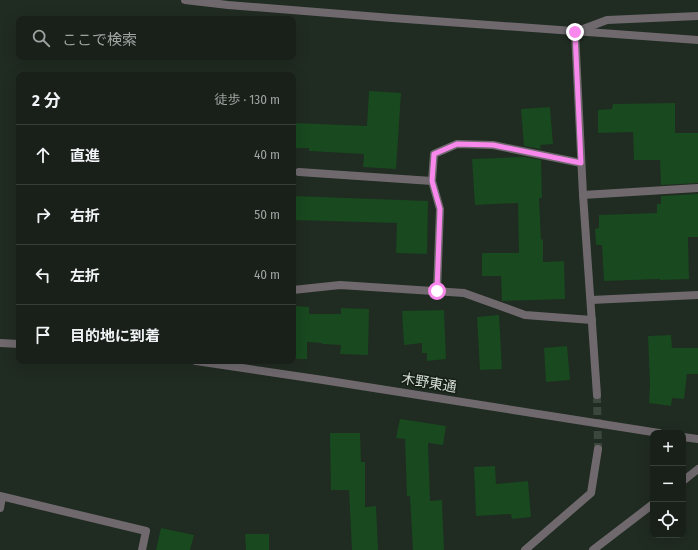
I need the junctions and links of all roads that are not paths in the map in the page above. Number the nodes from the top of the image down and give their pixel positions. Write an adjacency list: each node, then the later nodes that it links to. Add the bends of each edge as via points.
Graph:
1 (185, 0): 3 (street)
2 (698, 16): 3 (street, via 606,20)
3 (575, 32): 4 (street); 5 (street)
4 (698, 40)
5 (581, 163): 7 (street, via 493,145 457,144 434,154); 9 (street)
6 (299, 172): 7 (street)
7 (432, 181): 11 (street, via 440,209)
8 (698, 188): 9 (street)
9 (583, 194): 13 (street)
10 (296, 290): 11 (street, via 340,285)
11 (437, 291): 14 (street, via 464,293 525,315)
12 (698, 294): 13 (street)
13 (591, 300): 14 (street)
14 (592, 320): 18 (street)
15 (0, 344): 16 (street)
16 (16, 344)
17 (219, 364): 19 (street, 木野東通)
18 (597, 395)
19 (650, 432)
20 (686, 437): 21 (street)
21 (698, 439)
22 (598, 449): 29 (street, via 591,493)
23 (698, 469): 24 (street)
24 (686, 479)
25 (1, 496): 27 (street); 28 (street, via 146,532)
26 (650, 506): 30 (street)
27 (0, 508)
28 (142, 550)
29 (525, 550)
30 (593, 550)

